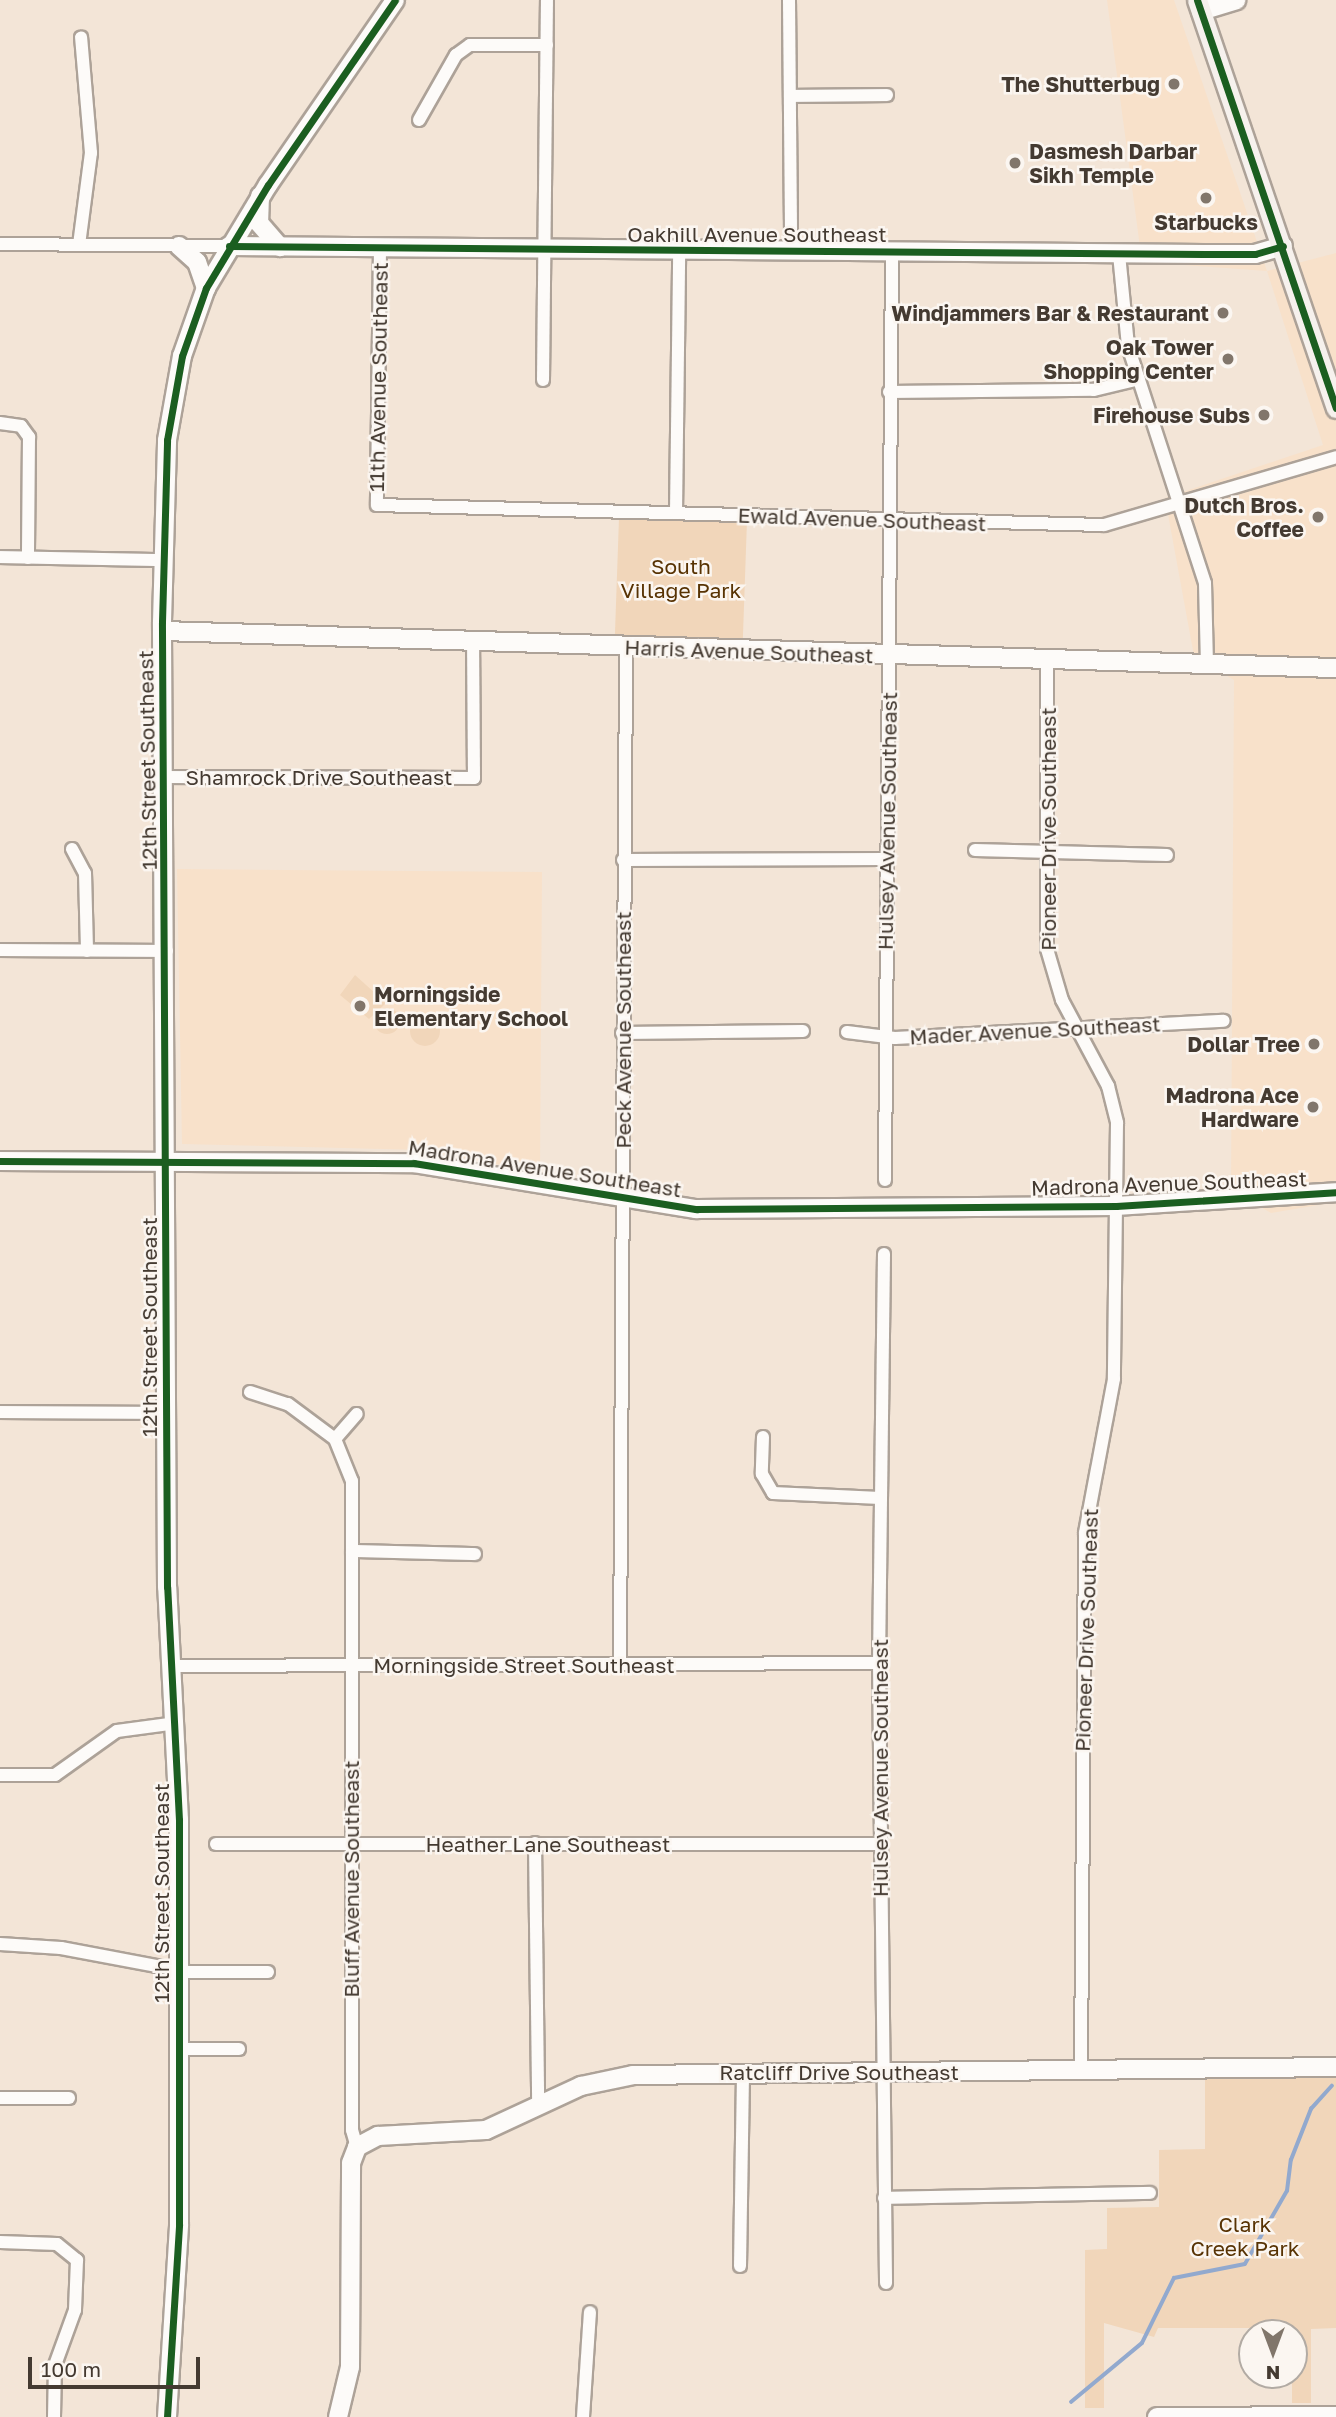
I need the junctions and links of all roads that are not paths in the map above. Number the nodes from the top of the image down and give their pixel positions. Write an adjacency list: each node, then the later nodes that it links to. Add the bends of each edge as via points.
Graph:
1 (396, 0): 11 (main road, 12th Street Southeast)
2 (547, 0): 7 (street)
3 (789, 0): 9 (street)
4 (1236, 0): 5 (main road)
5 (1199, 5): 16 (main road)
6 (81, 37): 13 (street, via 92,153)
7 (547, 45): 10 (street, via 470,45 456,55); 19 (street)
8 (887, 95): 9 (street)
9 (791, 96): 21 (street)
10 (419, 120)
11 (260, 196): 15 (main road, 12th Street Southeast); 17 (main road, via 259,223)
12 (0, 244): 13 (street, Oakhill Avenue Southeast)
13 (79, 245): 14 (street, Oakhill Avenue Southeast)
14 (179, 246): 15 (street, Oakhill Avenue Southeast); 24 (main road, via 197,262)
15 (229, 246): 17 (main road, Oakhill Avenue Southeast); 24 (main road, 12th Street Southeast)
16 (1283, 246): 23 (main road, Oakhill Avenue Southeast, via 1255,254); 28 (main road)
17 (280, 247): 18 (main road, Oakhill Avenue Southeast)
18 (380, 249): 19 (main road, Oakhill Avenue Southeast); 31 (street, 11th Avenue Southeast)
19 (543, 250): 20 (main road, Oakhill Avenue Southeast); 26 (street)
20 (679, 251): 21 (main road, Oakhill Avenue Southeast); 33 (street)
21 (791, 251): 22 (main road, Oakhill Avenue Southeast)
22 (892, 252): 23 (main road, Oakhill Avenue Southeast); 27 (street, Hulsey Avenue Southeast)
23 (1119, 254): 25 (street, via 1128,346)
24 (206, 288): 37 (main road, 12th Street Southeast, via 173,395)
25 (1139, 379): 27 (street, via 1094,390); 32 (street)
26 (542, 380)
27 (890, 392): 34 (street, Hulsey Avenue Southeast)
28 (1336, 408)
29 (0, 423): 36 (street, via 27,430)
30 (1336, 457): 32 (street, Ewald Avenue Southeast)
31 (377, 505): 33 (street, Ewald Avenue Southeast)
32 (1182, 505): 34 (street, Ewald Avenue Southeast, via 1104,525); 43 (street, via 1205,583)
33 (676, 513): 34 (street, Ewald Avenue Southeast)
34 (887, 520): 41 (street, Hulsey Avenue Southeast)
35 (0, 557): 36 (street)
36 (28, 558): 37 (street)
37 (162, 560): 38 (main road, 12th Street Southeast)
38 (163, 631): 39 (main road, Harris Avenue Southeast); 45 (main road, 12th Street Southeast)
39 (473, 643): 40 (main road, Harris Avenue Southeast); 45 (street, Shamrock Drive Southeast, via 474,778)
40 (626, 647): 41 (main road, Harris Avenue Southeast); 51 (street, Peck Avenue Southeast)
41 (889, 656): 42 (main road, Harris Avenue Southeast); 50 (street, Hulsey Avenue Southeast)
42 (1047, 660): 43 (main road, Harris Avenue Southeast); 48 (street, Pioneer Drive Southeast)
43 (1207, 664): 44 (main road, Harris Avenue Southeast)
44 (1336, 668)
45 (164, 777): 54 (main road, 12th Street Southeast)
46 (72, 849): 53 (street, via 85,873)
47 (975, 850): 48 (street)
48 (1046, 855): 49 (street); 56 (street, Pioneer Drive Southeast, via 1049,964)
49 (1167, 855)
50 (886, 859): 51 (street); 60 (street, Hulsey Avenue Southeast)
51 (623, 860): 59 (street, Peck Avenue Southeast)
52 (0, 950): 53 (street)
53 (87, 951): 54 (street)
54 (167, 951): 62 (main road, 12th Street Southeast)
55 (1224, 1021): 56 (street, Mader Avenue Southeast)
56 (1079, 1027): 60 (street, Mader Avenue Southeast); 66 (street, Pioneer Drive Southeast, via 1114,1103)
57 (803, 1031): 59 (street)
58 (848, 1032): 60 (street, Mader Avenue Southeast)
59 (622, 1033): 65 (street, Peck Avenue Southeast)
60 (886, 1036): 63 (street, Hulsey Avenue Southeast)
61 (0, 1161): 62 (main road, Madrona Avenue Southeast)
62 (167, 1162): 65 (main road, Madrona Avenue Southeast, via 434,1164); 70 (main road, 12th Street Southeast)
63 (885, 1180)
64 (1336, 1192): 66 (main road, Madrona Avenue Southeast)
65 (622, 1202): 66 (main road, Madrona Avenue Southeast, via 696,1209); 78 (street, Peck Avenue Southeast)
66 (1116, 1206): 93 (street, Pioneer Drive Southeast, via 1114,1379 1084,1533)
67 (884, 1254): 74 (street, Hulsey Avenue Southeast)
68 (250, 1392): 73 (street, Bluff Avenue Southeast, via 300,1411)
69 (0, 1412): 70 (street)
70 (167, 1413): 79 (main road, 12th Street Southeast)
71 (357, 1414): 73 (street)
72 (763, 1437): 74 (street, via 762,1474 773,1493)
73 (335, 1439): 75 (street, Bluff Avenue Southeast, via 352,1481)
74 (880, 1498): 77 (street, Hulsey Avenue Southeast)
75 (352, 1551): 76 (street); 80 (street, Bluff Avenue Southeast)
76 (475, 1554)
77 (879, 1663): 78 (street, Morningside Street Southeast); 86 (street, Hulsey Avenue Southeast)
78 (620, 1664): 80 (street, Morningside Street Southeast)
79 (169, 1666): 80 (street, Morningside Street Southeast); 81 (main road, 12th Street Southeast)
80 (351, 1666): 85 (street, Bluff Avenue Southeast)
81 (170, 1723): 82 (street, via 117,1731 55,1775); 88 (main road, 12th Street Southeast)
82 (0, 1775)
83 (534, 1843): 85 (street, Heather Lane Southeast); 86 (street, Heather Lane Southeast); 98 (street)
84 (216, 1844): 85 (street, Heather Lane Southeast)
85 (350, 1844): 99 (street, Bluff Avenue Southeast)
86 (880, 1844): 94 (street, Hulsey Avenue Southeast)
87 (0, 1944): 88 (street, via 61,1948)
88 (173, 1969): 89 (street); 90 (main road, 12th Street Southeast); 104 (main road, 12th Street Southeast)
89 (268, 1972)
90 (179, 2049): 91 (street); 104 (main road, 12th Street Southeast, via 179,2238)
91 (239, 2049)
92 (1336, 2067): 93 (main road, Ratcliff Drive Southeast)
93 (1081, 2071): 94 (main road, Ratcliff Drive Southeast)
94 (881, 2072): 95 (main road, Ratcliff Drive Southeast); 101 (street, Hulsey Avenue Southeast)
95 (743, 2073): 98 (main road, Ratcliff Drive Southeast, via 614,2078); 103 (street)
96 (0, 2098): 97 (street)
97 (69, 2098)
98 (538, 2104): 99 (main road, Ratcliff Drive Southeast, via 486,2130 391,2134)
99 (357, 2147): 112 (main road, Bluff Avenue Southeast, via 351,2176 350,2367)
100 (1150, 2193): 101 (street)
101 (884, 2198): 105 (street, Hulsey Avenue Southeast)
102 (0, 2242): 109 (street, via 57,2244 77,2260 75,2310 55,2365)
103 (740, 2266)
104 (172, 2282): 107 (main road, 12th Street Southeast)
105 (886, 2283)
106 (590, 2312): 113 (street)
107 (167, 2409): 110 (main road); 111 (main road)
108 (1336, 2416): 115 (main road)
109 (54, 2417)
110 (156, 2417)
111 (181, 2417)
112 (338, 2417)
113 (583, 2417)
114 (1157, 2417): 115 (main road)
115 (1302, 2417)

